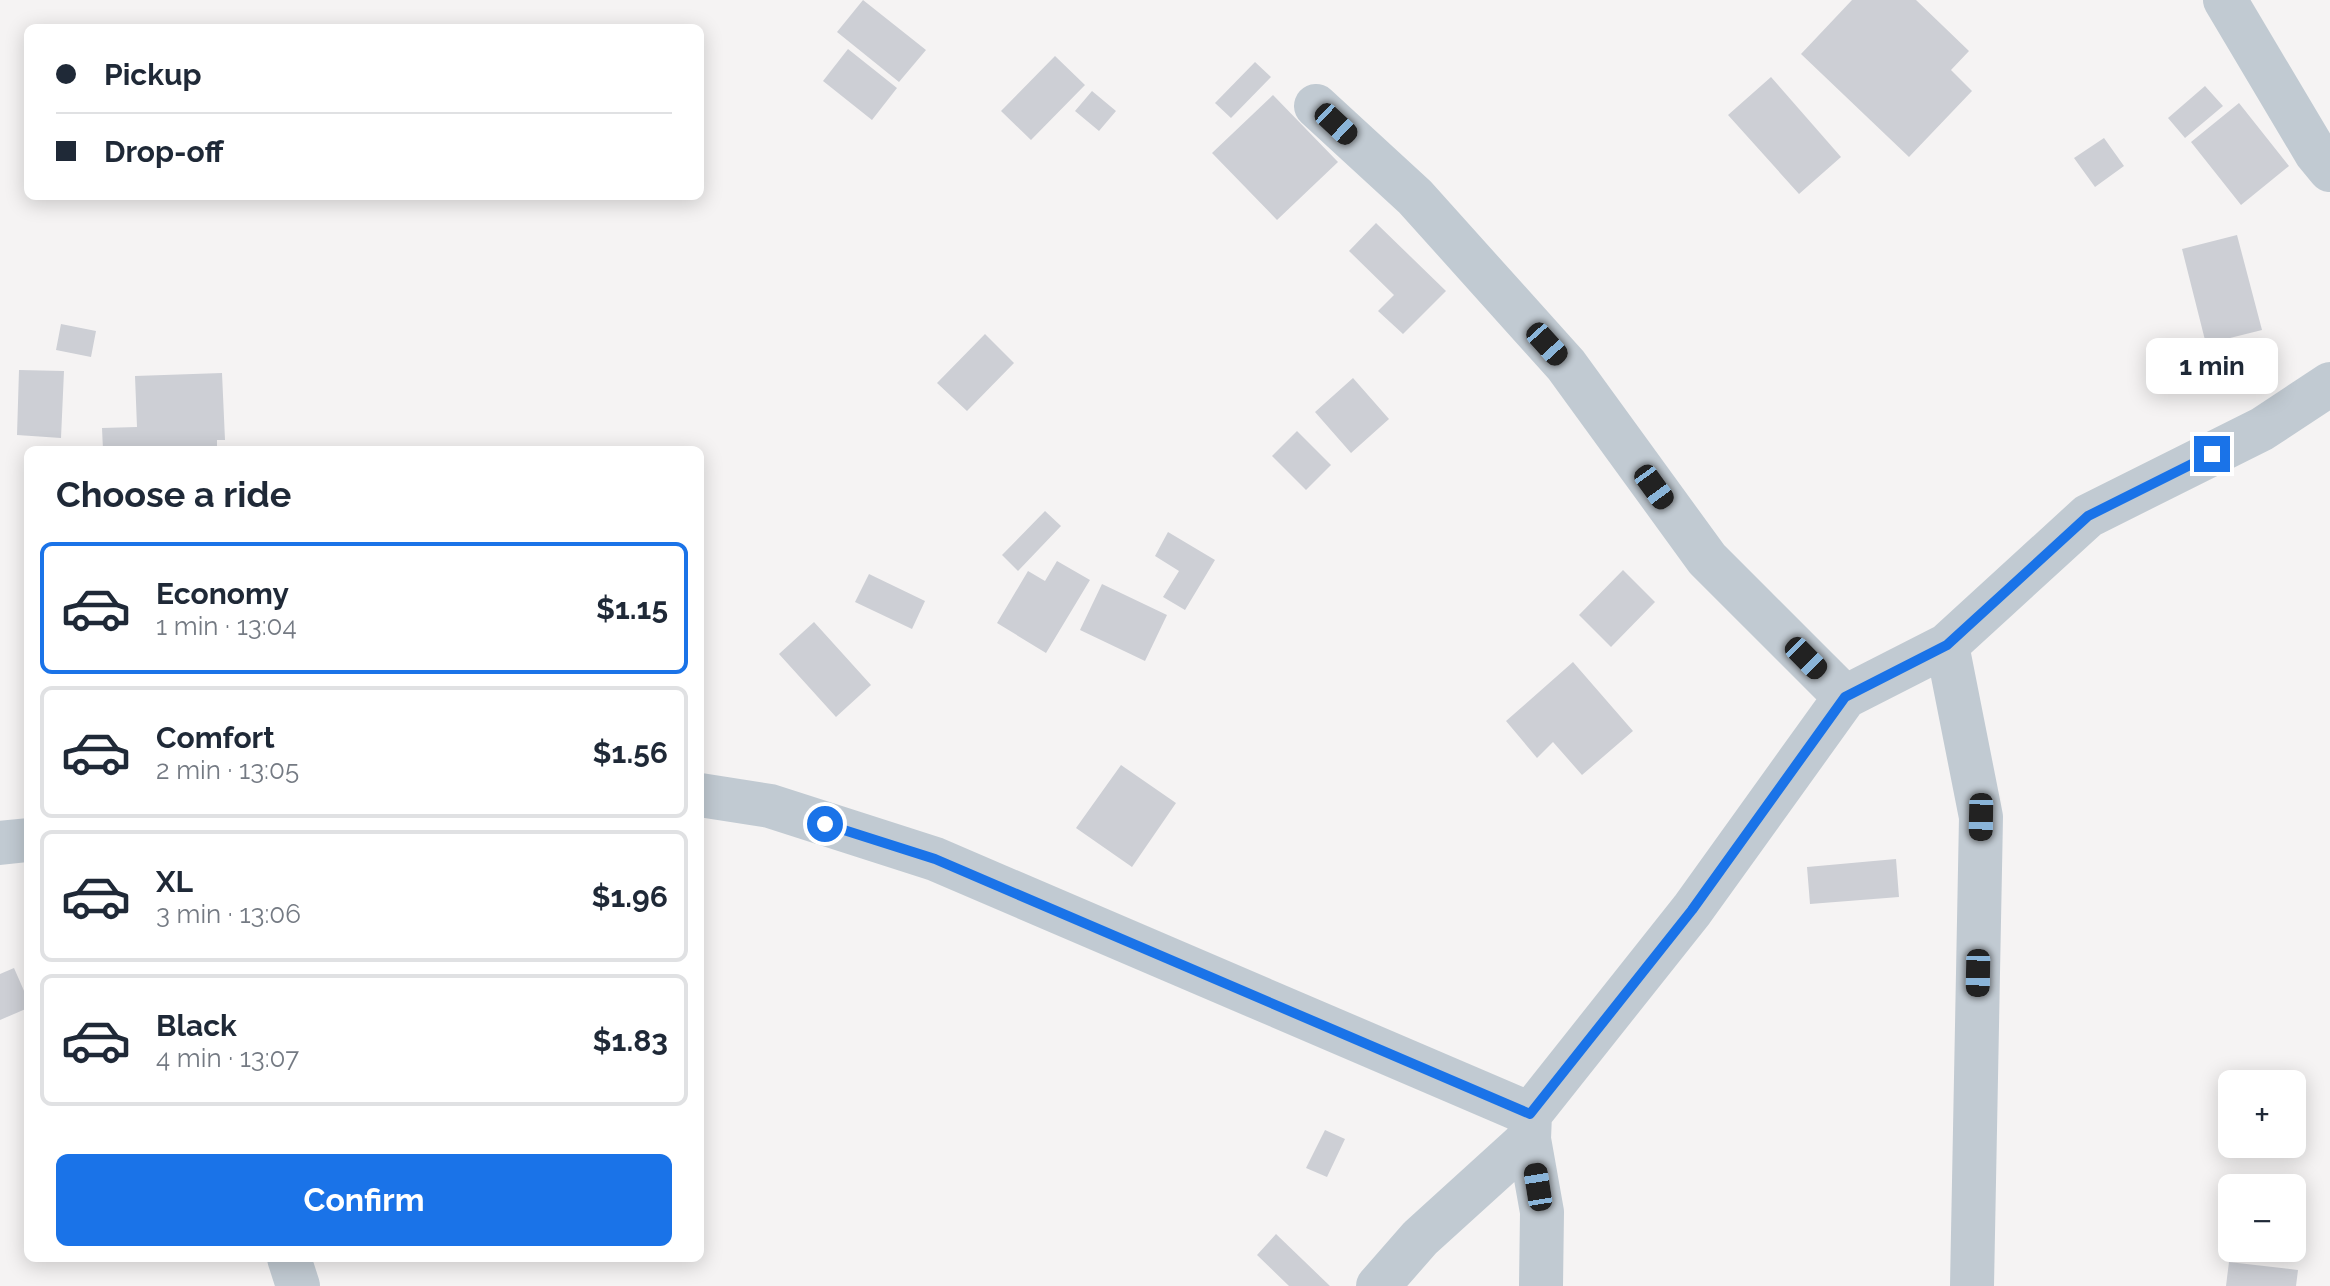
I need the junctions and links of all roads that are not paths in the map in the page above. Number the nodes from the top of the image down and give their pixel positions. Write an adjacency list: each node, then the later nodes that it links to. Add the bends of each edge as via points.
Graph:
1 (2225, 0): 3 (street)
2 (1316, 106): 6 (street, via 1415,197 1556,354 1707,559)
3 (2330, 170)
4 (2330, 384): 5 (street, via 2262,429 2088,516)
5 (1947, 645): 6 (street); 15 (street, via 1981,817)
6 (1845, 697): 10 (street)
7 (704, 796): 10 (street, via 770,806 935,859)
8 (24, 840): 9 (street)
9 (0, 843)
10 (1530, 1126): 13 (street); 14 (street, via 1542,1212)
11 (290, 1262): 12 (street)
12 (298, 1286)
13 (1378, 1286)
14 (1541, 1286)
15 (1972, 1286)

